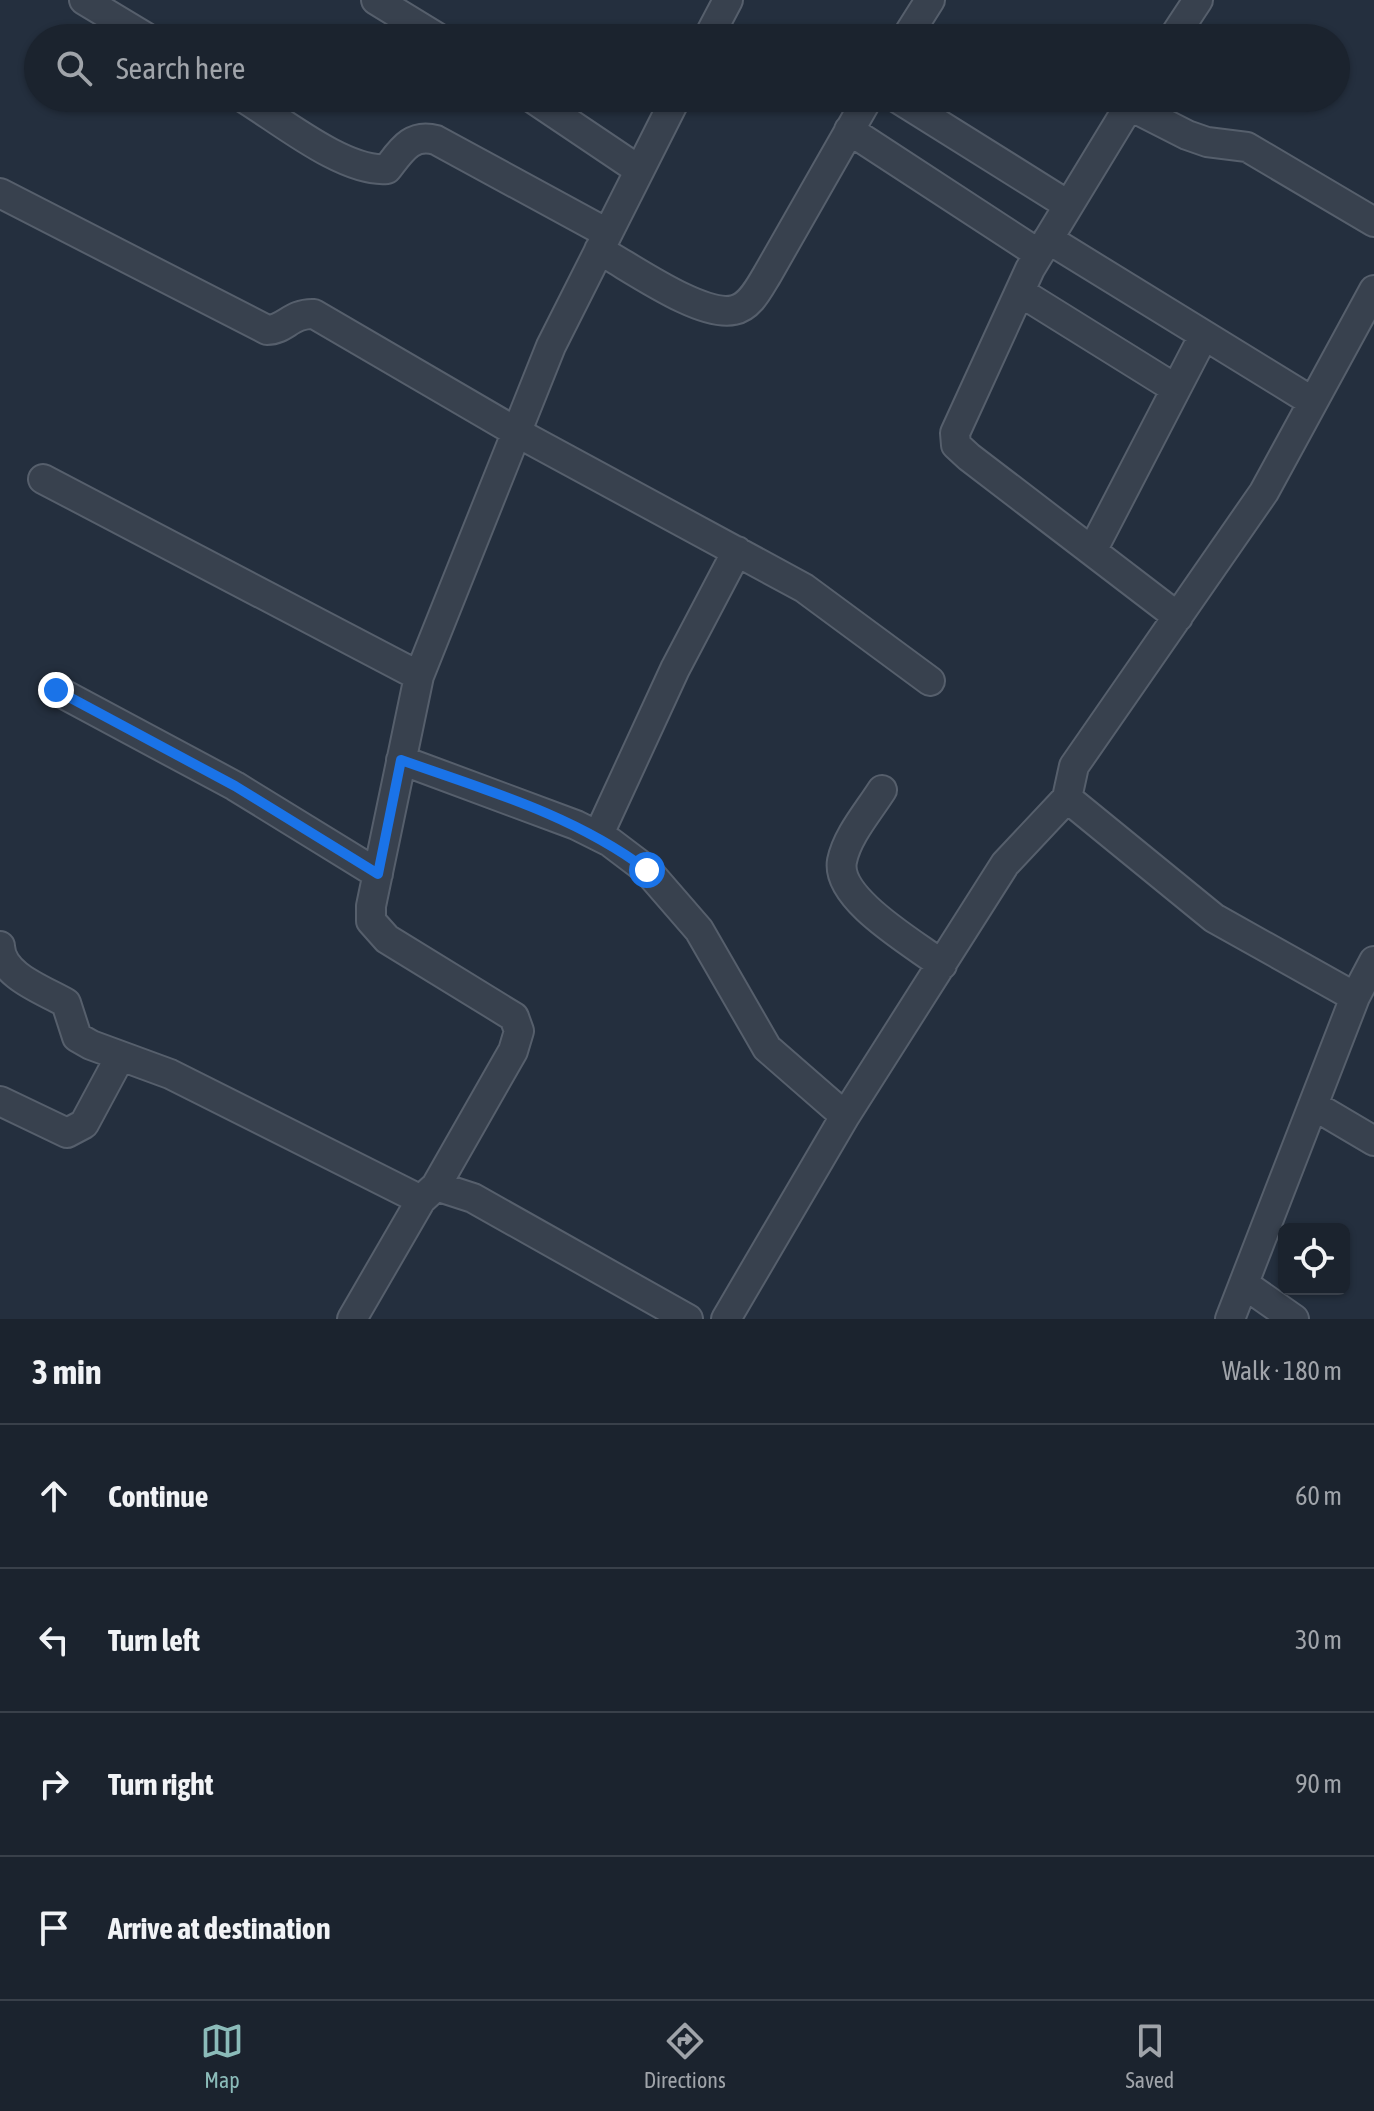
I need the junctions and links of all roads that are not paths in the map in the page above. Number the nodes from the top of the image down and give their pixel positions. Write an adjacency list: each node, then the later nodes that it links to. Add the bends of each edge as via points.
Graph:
1 (84, 0): 6 (street)
2 (376, 0): 7 (street)
3 (930, 0): 9 (street)
4 (1198, 0): 10 (street)
5 (720, 3): 8 (street)
6 (124, 24)
7 (415, 24)
8 (713, 24)
9 (915, 24)
10 (1182, 24)
11 (267, 112): 23 (street, via 372,171 387,169 407,143 423,136 436,140)
12 (553, 112): 19 (street)
13 (669, 112): 19 (street)
14 (860, 112): 18 (street)
15 (919, 112): 21 (street)
16 (1126, 112): 21 (street)
17 (1149, 112): 22 (street, via 1187,135 1261,153)
18 (849, 130): 23 (street, via 752,299 736,310 694,303); 24 (street)
19 (639, 170): 23 (street)
20 (0, 193): 30 (street, via 267,330 276,330 293,316 314,314)
21 (1068, 205): 24 (street)
22 (1374, 222)
23 (603, 241): 30 (street, via 551,346)
24 (1044, 246): 26 (street); 27 (street)
25 (1374, 290): 29 (street)
26 (1020, 292): 28 (street); 33 (street, via 959,421 956,445)
27 (1204, 335): 28 (street); 29 (street)
28 (1176, 389): 33 (street)
29 (1313, 402): 34 (street, via 1264,492)
30 (518, 433): 32 (street); 35 (street)
31 (43, 479): 35 (street)
32 (737, 551): 36 (street, via 825,602); 41 (street)
33 (1092, 551): 34 (street)
34 (1178, 617): 40 (street, via 1074,766)
35 (419, 676): 38 (street)
36 (930, 681)
37 (56, 690): 42 (street, via 235,786)
38 (401, 760): 41 (street); 42 (street)
39 (882, 790): 45 (street, via 846,846 841,865 846,887)
40 (1067, 798): 45 (street, via 1005,864); 46 (street, via 1214,918)
41 (598, 836): 50 (street, via 669,890 699,930 767,1048)
42 (378, 874): 52 (street, via 371,921 387,939 514,1017 519,1031 513,1051)
43 (0, 946): 47 (street, via 0,956 13,973 66,1003 77,1037)
44 (1374, 961): 46 (street)
45 (942, 965): 50 (street)
46 (1355, 997): 49 (street)
47 (120, 1057): 48 (street, via 84,1124 67,1133); 52 (street, via 170,1074)
48 (0, 1101)
49 (1313, 1105): 51 (street); 53 (street)
50 (845, 1116): 56 (street)
51 (1374, 1141)
52 (428, 1193): 54 (street); 55 (street, via 473,1198)
53 (1244, 1284): 57 (street); 58 (street)
54 (352, 1319)
55 (688, 1319)
56 (726, 1319)
57 (1230, 1319)
58 (1294, 1319)

